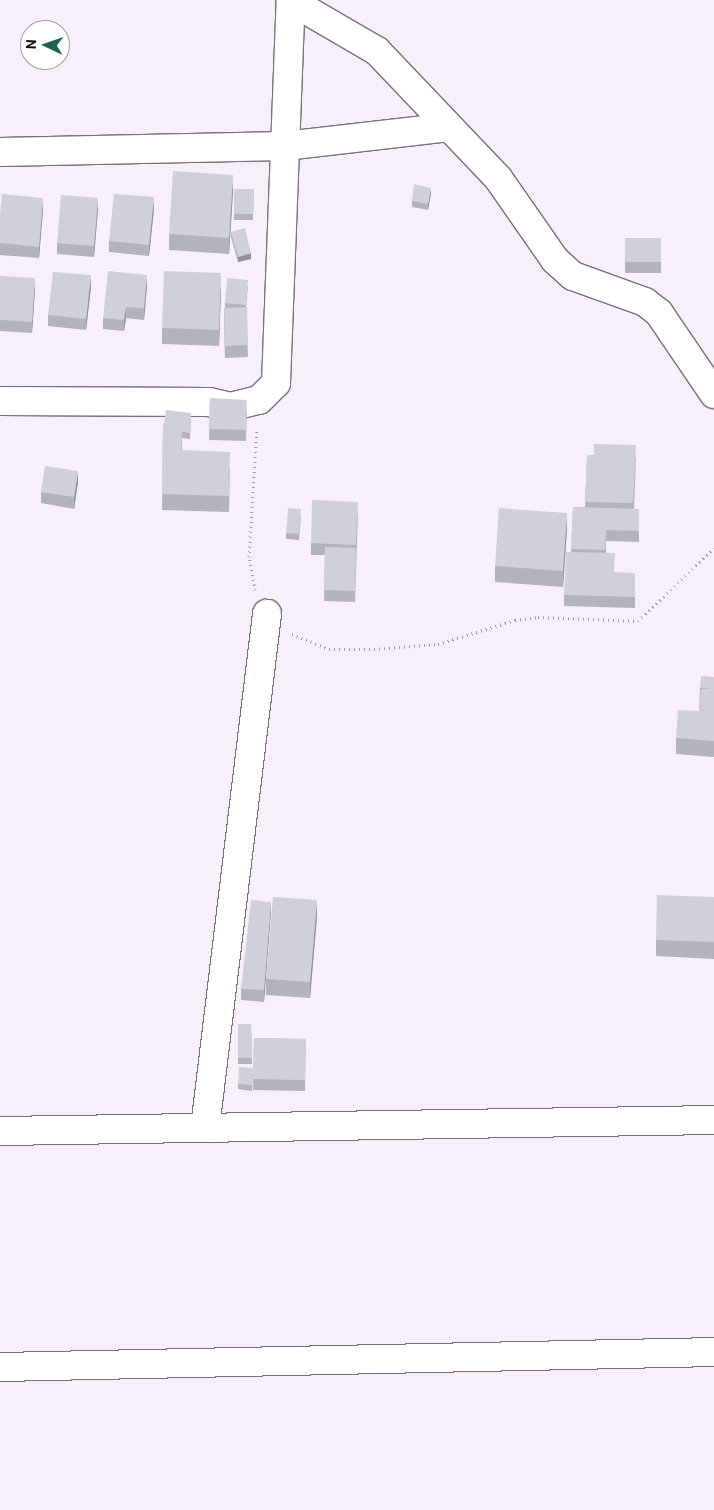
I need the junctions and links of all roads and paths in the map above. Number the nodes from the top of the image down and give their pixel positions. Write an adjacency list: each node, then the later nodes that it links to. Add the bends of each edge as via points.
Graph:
1 (291, 1): 2 (street, via 376,51); 3 (street)
2 (449, 126): 3 (street); 5 (street, via 498,178 555,260 573,276 645,302 659,314)
3 (285, 146): 4 (street); 6 (street, via 276,383)
4 (0, 152)
5 (714, 394)
6 (259, 400): 7 (street, via 230,407 209,402); 9 (path, via 249,557 252,584)
7 (0, 401)
8 (714, 548): 9 (path, via 638,621 538,617 515,620 438,644 329,649 286,631)
9 (267, 614): 11 (street)
10 (714, 1120): 11 (street)
11 (205, 1128): 12 (street)
12 (0, 1131)
13 (714, 1352): 14 (street)
14 (0, 1367)

